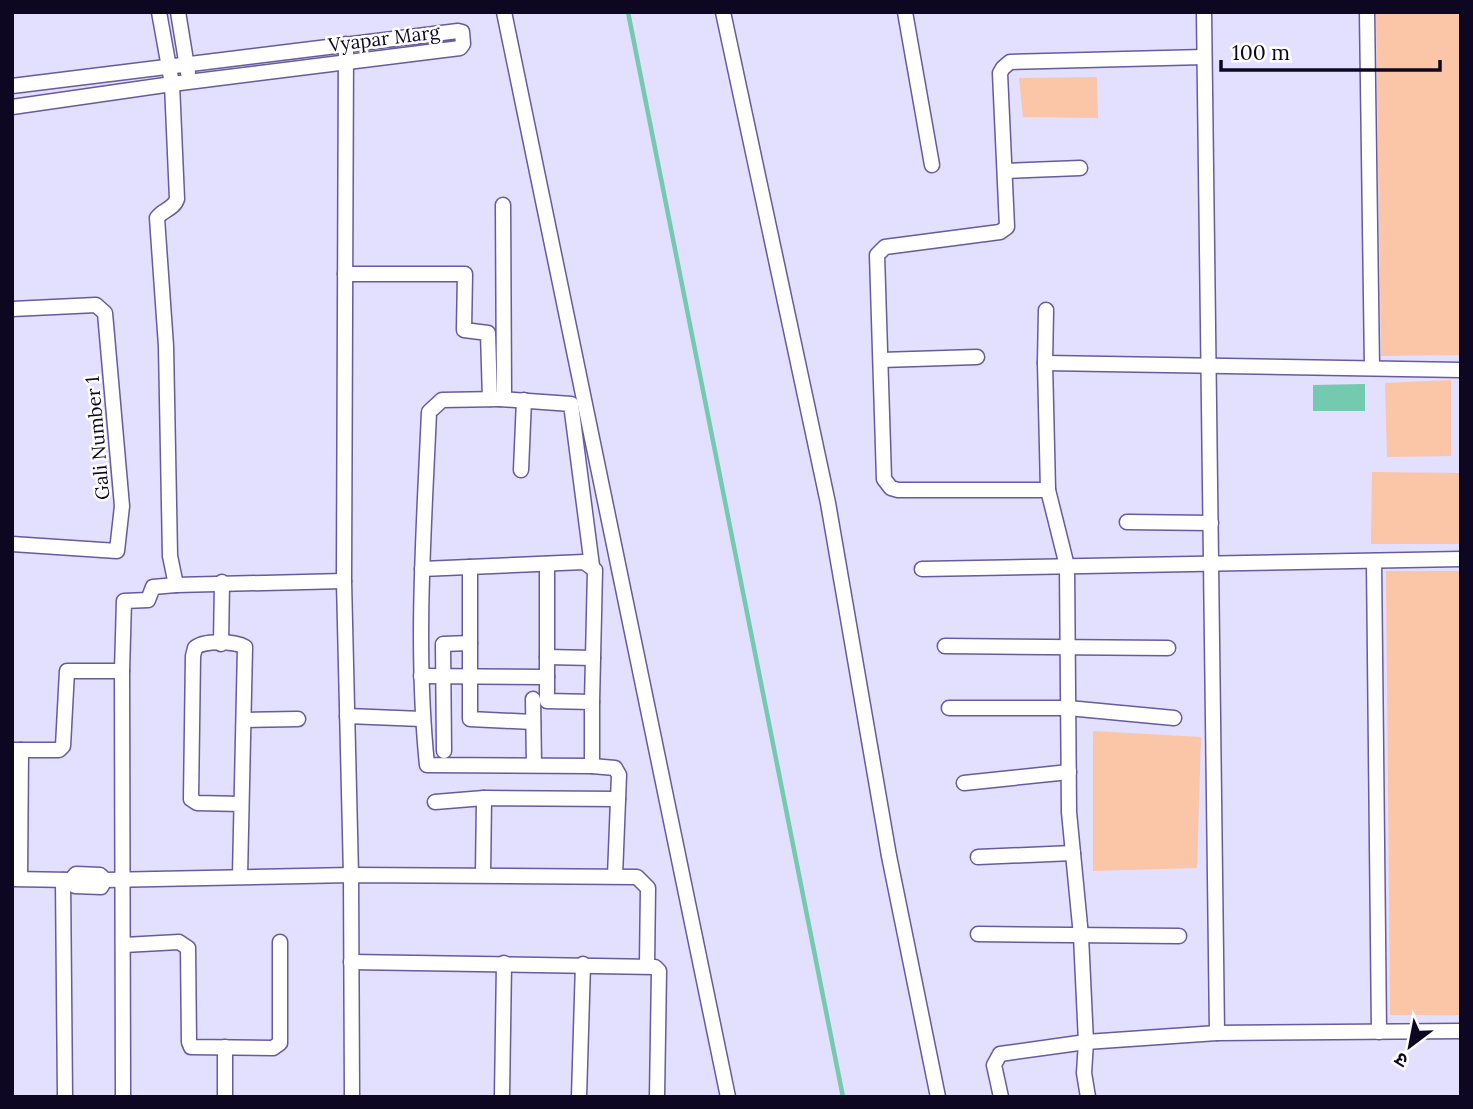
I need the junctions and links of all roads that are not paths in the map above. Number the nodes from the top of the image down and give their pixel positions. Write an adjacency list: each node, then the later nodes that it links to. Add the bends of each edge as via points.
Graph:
1 (159, 12): 12 (street)
2 (178, 12): 11 (street)
3 (504, 12): 111 (street)
4 (723, 12): 112 (street, via 828,503 889,856)
5 (905, 12): 17 (street)
6 (1204, 12): 9 (street)
7 (1367, 12): 28 (street)
8 (346, 44): 10 (street); 10 (street, Vyapar Marg, via 458,31 463,44); 11 (street, Vyapar Marg)
9 (1204, 57): 19 (street, via 1006,64 1000,73); 27 (street)
10 (345, 63): 13 (street, Vyapar Marg); 21 (street)
11 (187, 64): 12 (street, Vyapar Marg); 13 (street)
12 (168, 66): 14 (street); 15 (street, Vyapar Marg)
13 (190, 82): 14 (street, Vyapar Marg)
14 (172, 84): 16 (street, Vyapar Marg); 48 (street, via 177,200 157,218 166,346 170,556)
15 (12, 86)
16 (12, 107)
17 (932, 165)
18 (1080, 169): 19 (street)
19 (1005, 172): 25 (street, via 1005,230 886,247 877,255)
20 (503, 205): 30 (street, via 505,391)
21 (345, 274): 30 (street, via 465,274 464,330 488,333); 46 (street)
22 (12, 309): 36 (street, Gali Number 1, via 96,305 105,313 122,506 117,551)
23 (1046, 310): 26 (street)
24 (977, 357): 25 (street)
25 (881, 360): 33 (street, via 884,479 891,488)
26 (1045, 363): 27 (street); 33 (street)
27 (1210, 366): 28 (street); 35 (street)
28 (1371, 368): 29 (street)
29 (1461, 370)
30 (495, 399): 31 (street); 44 (street, via 442,400 429,412)
31 (524, 400): 32 (street); 41 (street, via 571,404)
32 (521, 470)
33 (1048, 491): 42 (street)
34 (1127, 522): 35 (street)
35 (1211, 523): 39 (street)
36 (12, 544)
37 (1461, 559): 38 (street)
38 (1374, 561): 39 (street); 100 (street)
39 (1212, 563): 42 (street); 101 (street)
40 (547, 564): 41 (street, via 584,562); 43 (street); 54 (street)
41 (592, 566): 55 (street)
42 (1067, 566): 45 (street); 52 (street)
43 (470, 567): 44 (street); 49 (street)
44 (422, 569): 57 (street)
45 (922, 569)
46 (344, 581): 47 (street); 65 (street)
47 (222, 583): 48 (street); 50 (street)
48 (176, 585): 56 (street, via 153,587 148,600 124,601)
49 (470, 643): 58 (street, via 443,644); 59 (street)
50 (221, 644): 69 (street, via 237,643 245,648); 80 (street, via 203,642 194,648 191,799)
51 (944, 646): 52 (street)
52 (1068, 647): 53 (street); 64 (street)
53 (1168, 648)
54 (547, 657): 55 (street); 60 (street)
55 (593, 658): 62 (street)
56 (122, 671): 71 (street, via 67,671 63,746 59,750); 89 (street)
57 (421, 676): 58 (street); 68 (street)
58 (443, 677): 59 (street); 72 (street)
59 (470, 677): 60 (street); 70 (street, via 470,719)
60 (547, 677): 62 (street, via 547,701)
61 (533, 699): 70 (street)
62 (592, 702): 74 (street)
63 (949, 708): 64 (street)
64 (1068, 708): 66 (street); 75 (street)
65 (347, 716): 68 (street); 83 (street)
66 (1174, 718)
67 (299, 719): 69 (street)
68 (422, 719): 73 (street, via 427,765)
69 (244, 720): 80 (street)
70 (533, 722): 73 (street)
71 (17, 750): 87 (street)
72 (443, 751)
73 (534, 765): 74 (street)
74 (592, 766): 78 (street, via 617,771)
75 (1069, 772): 76 (street); 81 (street)
76 (964, 783)
77 (484, 799): 78 (street); 79 (street); 84 (street)
78 (618, 799): 86 (street)
79 (435, 802)
80 (241, 804): 85 (street)
81 (1073, 853): 82 (street); 91 (street)
82 (978, 857)
83 (351, 875): 84 (street); 85 (street); 95 (street)
84 (483, 875): 86 (street)
85 (240, 876): 89 (street)
86 (615, 876): 98 (street, via 637,877 648,888)
87 (16, 878): 88 (street)
88 (67, 880): 89 (street, via 75,886 102,887 105,880); 104 (street)
89 (123, 880): 94 (street)
90 (978, 934): 91 (street)
91 (1081, 936): 92 (street); 102 (street)
92 (1179, 936)
93 (280, 942): 103 (street, via 279,1046)
94 (124, 945): 103 (street, via 186,945 189,1045); 105 (street)
95 (351, 962): 96 (street); 107 (street)
96 (504, 963): 97 (street); 108 (street)
97 (583, 964): 98 (street); 109 (street)
98 (647, 965): 110 (street, via 659,971)
99 (1461, 1031): 100 (street)
100 (1379, 1032): 101 (street)
101 (1217, 1033): 102 (street)
102 (1086, 1042): 113 (street, via 1000,1054 994,1065); 114 (street)
103 (225, 1047): 106 (street)
104 (65, 1097)
105 (123, 1097)
106 (225, 1097)
107 (352, 1097)
108 (502, 1097)
109 (579, 1097)
110 (657, 1097)
111 (728, 1097)
112 (938, 1097)
113 (1001, 1097)
114 (1088, 1097)

